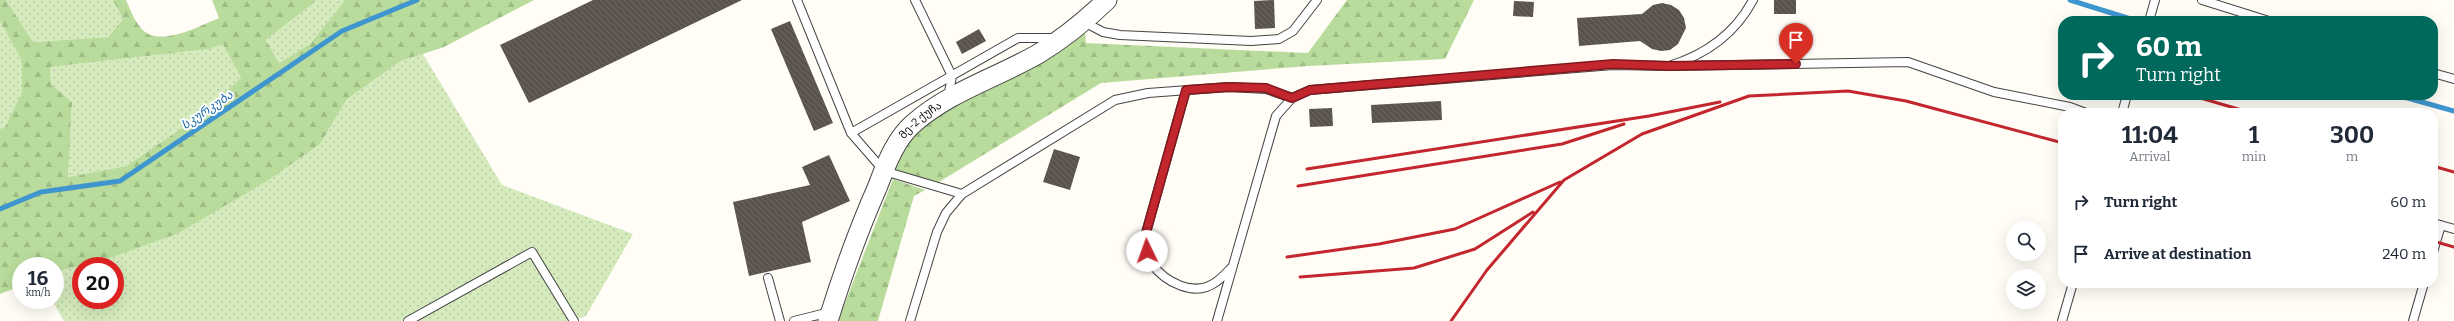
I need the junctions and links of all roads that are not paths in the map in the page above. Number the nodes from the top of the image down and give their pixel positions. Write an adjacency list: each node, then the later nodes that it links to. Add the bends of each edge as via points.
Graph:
1 (797, 0): 20 (lane)
2 (915, 0): 14 (lane)
3 (1107, 0): 10 (street, მე-2 ქუჩა)
4 (1317, 0): 10 (lane, via 1294,31 1279,39 1251,41 1120,35 1103,32)
5 (1753, 0): 12 (lane, via 1737,24 1713,47 1692,59)
6 (2202, 0): 9 (lane)
7 (2155, 1): 8 (lane)
8 (2150, 16)
9 (2253, 16)
10 (1084, 22): 11 (street, მე-2 ქუჩა)
11 (1062, 37): 14 (lane, via 1018,38); 18 (street, მე-2 ქუჩა, via 1039,53)
12 (1669, 66): 17 (lane, via 1613,64 1310,90); 19 (lane, via 1908,62 1994,92)
13 (2438, 74): 15 (lane)
14 (952, 76): 18 (lane); 20 (lane)
15 (2454, 79)
16 (1186, 90): 17 (lane, via 1266,88); 22 (lane, via 1148,93 1115,100); 25 (lane, via 1144,240 1150,262 1166,279 1186,288 1202,288 1216,283)
17 (1292, 98): 25 (lane, via 1276,116)
18 (948, 101): 21 (street, მე-2 ქუჩა, via 914,122 904,134)
19 (2073, 108)
20 (851, 133): 21 (lane)
21 (884, 171): 22 (lane); 29 (street, მე-2 ქუჩა, via 856,235)
22 (962, 194): 34 (lane, via 946,213 937,232)
23 (2438, 224): 24 (lane)
24 (2454, 229)
25 (1233, 265): 35 (lane)
26 (768, 278): 32 (lane)
27 (2072, 288): 36 (lane)
28 (2423, 288): 37 (lane)
29 (829, 317): 33 (lane)
30 (408, 321): 31 (lane, via 532,252)
31 (574, 321)
32 (780, 321)
33 (794, 321)
34 (910, 321)
35 (1217, 321)
36 (2062, 321)
37 (2413, 321)

